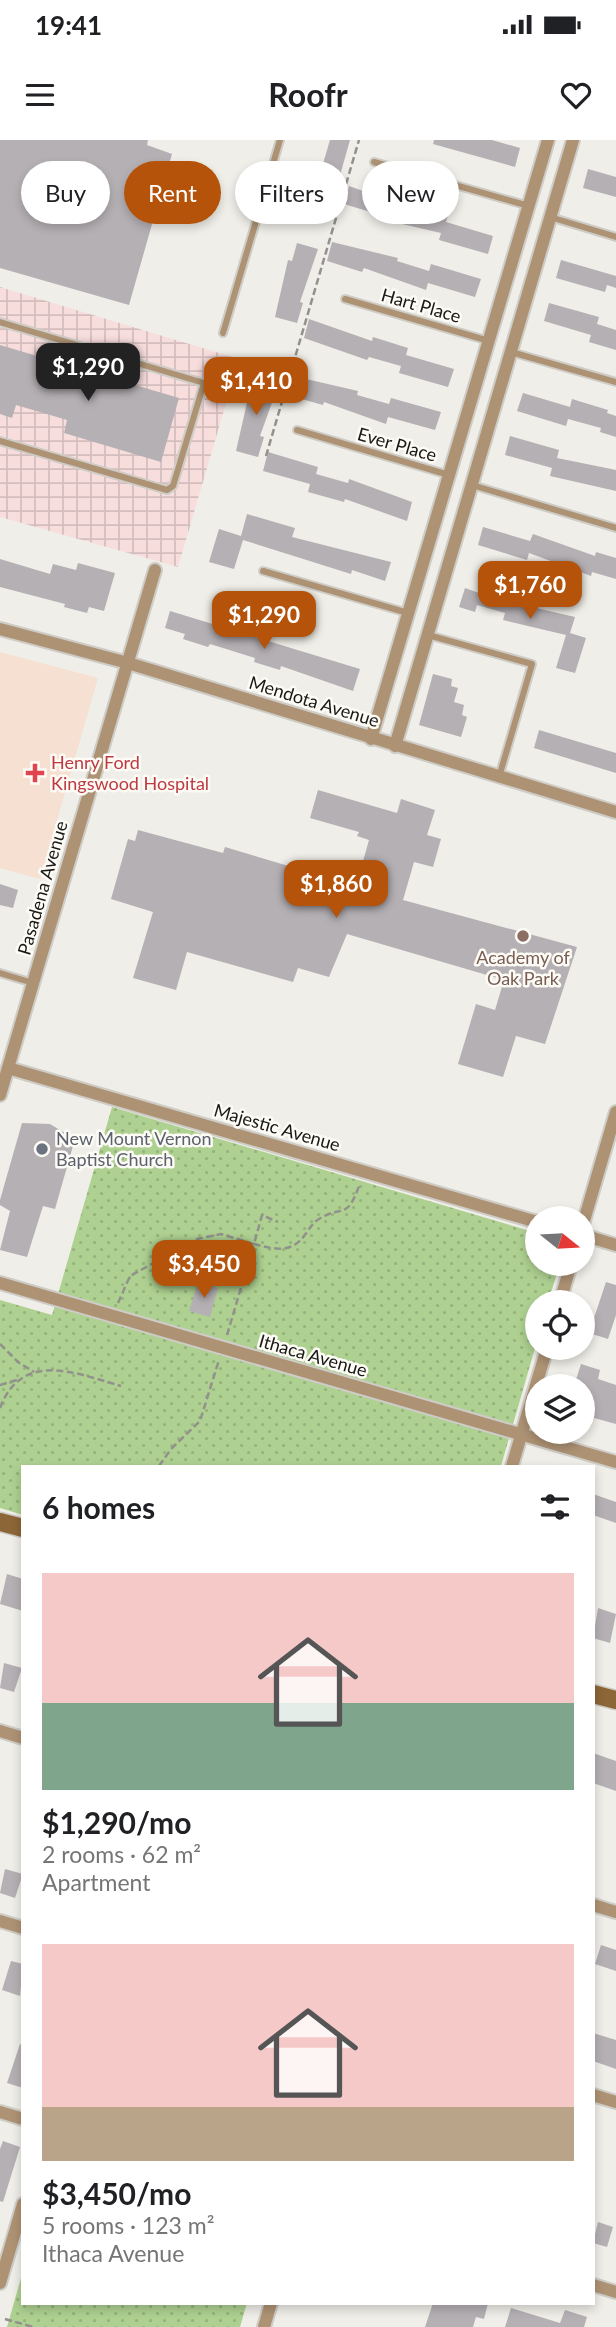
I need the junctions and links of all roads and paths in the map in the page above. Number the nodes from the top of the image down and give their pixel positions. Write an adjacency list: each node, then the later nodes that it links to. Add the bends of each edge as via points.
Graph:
1 (280, 140): 13 (lane)
2 (359, 140): 21 (path)
3 (548, 140): 6 (street)
4 (573, 140): 7 (street)
5 (459, 186): 6 (lane)
6 (529, 205): 9 (street)
7 (550, 217): 8 (lane); 10 (street)
8 (616, 237)
9 (511, 265): 10 (street); 14 (street)
10 (534, 272): 15 (street)
11 (345, 299): 14 (lane, Hart Place)
12 (0, 322): 20 (lane, via 204,383 173,486 167,490)
13 (223, 333)
14 (489, 341): 17 (street)
15 (511, 352): 16 (lane); 18 (street)
16 (616, 382)
17 (468, 409): 18 (street); 22 (street)
18 (492, 415): 23 (street)
19 (297, 430): 22 (lane, Ever Place)
20 (0, 441)
21 (265, 456)
22 (449, 475): 25 (street)
23 (472, 485): 24 (lane); 26 (street)
24 (616, 528)
25 (426, 554): 26 (street); 29 (street)
26 (449, 561): 31 (street)
27 (155, 570): 32 (street, Pasadena Avenue)
28 (263, 571): 29 (lane)
29 (408, 613): 33 (street)
30 (0, 629): 32 (street, Mendota Avenue)
31 (428, 635): 34 (street); 35 (lane, via 532,664)
32 (128, 663): 33 (street, Mendota Avenue); 38 (street, Pasadena Avenue)
33 (371, 739): 34 (street, Mendota Avenue)
34 (395, 746): 35 (street, Mendota Avenue)
35 (499, 778): 36 (street, Mendota Avenue)
36 (616, 812)
37 (0, 973): 38 (lane)
38 (33, 983): 39 (street, Pasadena Avenue)
39 (8, 1068): 40 (street, Pasadena Avenue); 44 (street, Majestic Avenue)
40 (0, 1095)
41 (616, 1112): 43 (street)
42 (359, 1186): 47 (path, via 344,1212 322,1217 297,1245 275,1249)
43 (588, 1206)
44 (525, 1219)
45 (278, 1222): 47 (path, via 262,1215)
46 (595, 1239): 48 (street)
47 (254, 1244): 50 (path, via 221,1234 197,1239 130,1276); 51 (path)
48 (616, 1245)
49 (0, 1283): 60 (street, Ithaca Avenue)
50 (117, 1307)
51 (226, 1339)
52 (0, 1344): 55 (path)
53 (220, 1356): 62 (path, via 200,1421)
54 (543, 1360): 60 (street)
55 (34, 1372): 56 (path); 58 (path, via 61,1370)
56 (19, 1380): 57 (path); 59 (path, via 6,1391)
57 (0, 1385)
58 (121, 1385)
59 (0, 1408)
60 (521, 1435): 61 (street, Ithaca Avenue); 63 (street)
61 (616, 1462)
62 (160, 1465)
63 (512, 1465)
64 (0, 1521): 65 (street)
65 (21, 1527)
66 (595, 1694): 67 (street)
67 (616, 1700)
68 (0, 1731): 69 (street)
69 (21, 1737)
70 (595, 1906): 71 (street)
71 (616, 1912)
72 (0, 1921): 73 (street)
73 (21, 1927)
74 (595, 2096): 75 (street)
75 (616, 2102)
76 (0, 2112): 77 (street)
77 (21, 2118)
78 (21, 2211): 79 (street)
79 (0, 2283)
80 (595, 2287): 81 (street)
81 (616, 2292)
82 (270, 2305): 85 (street)
83 (5, 2319): 84 (path)
84 (33, 2327)
85 (264, 2327)

